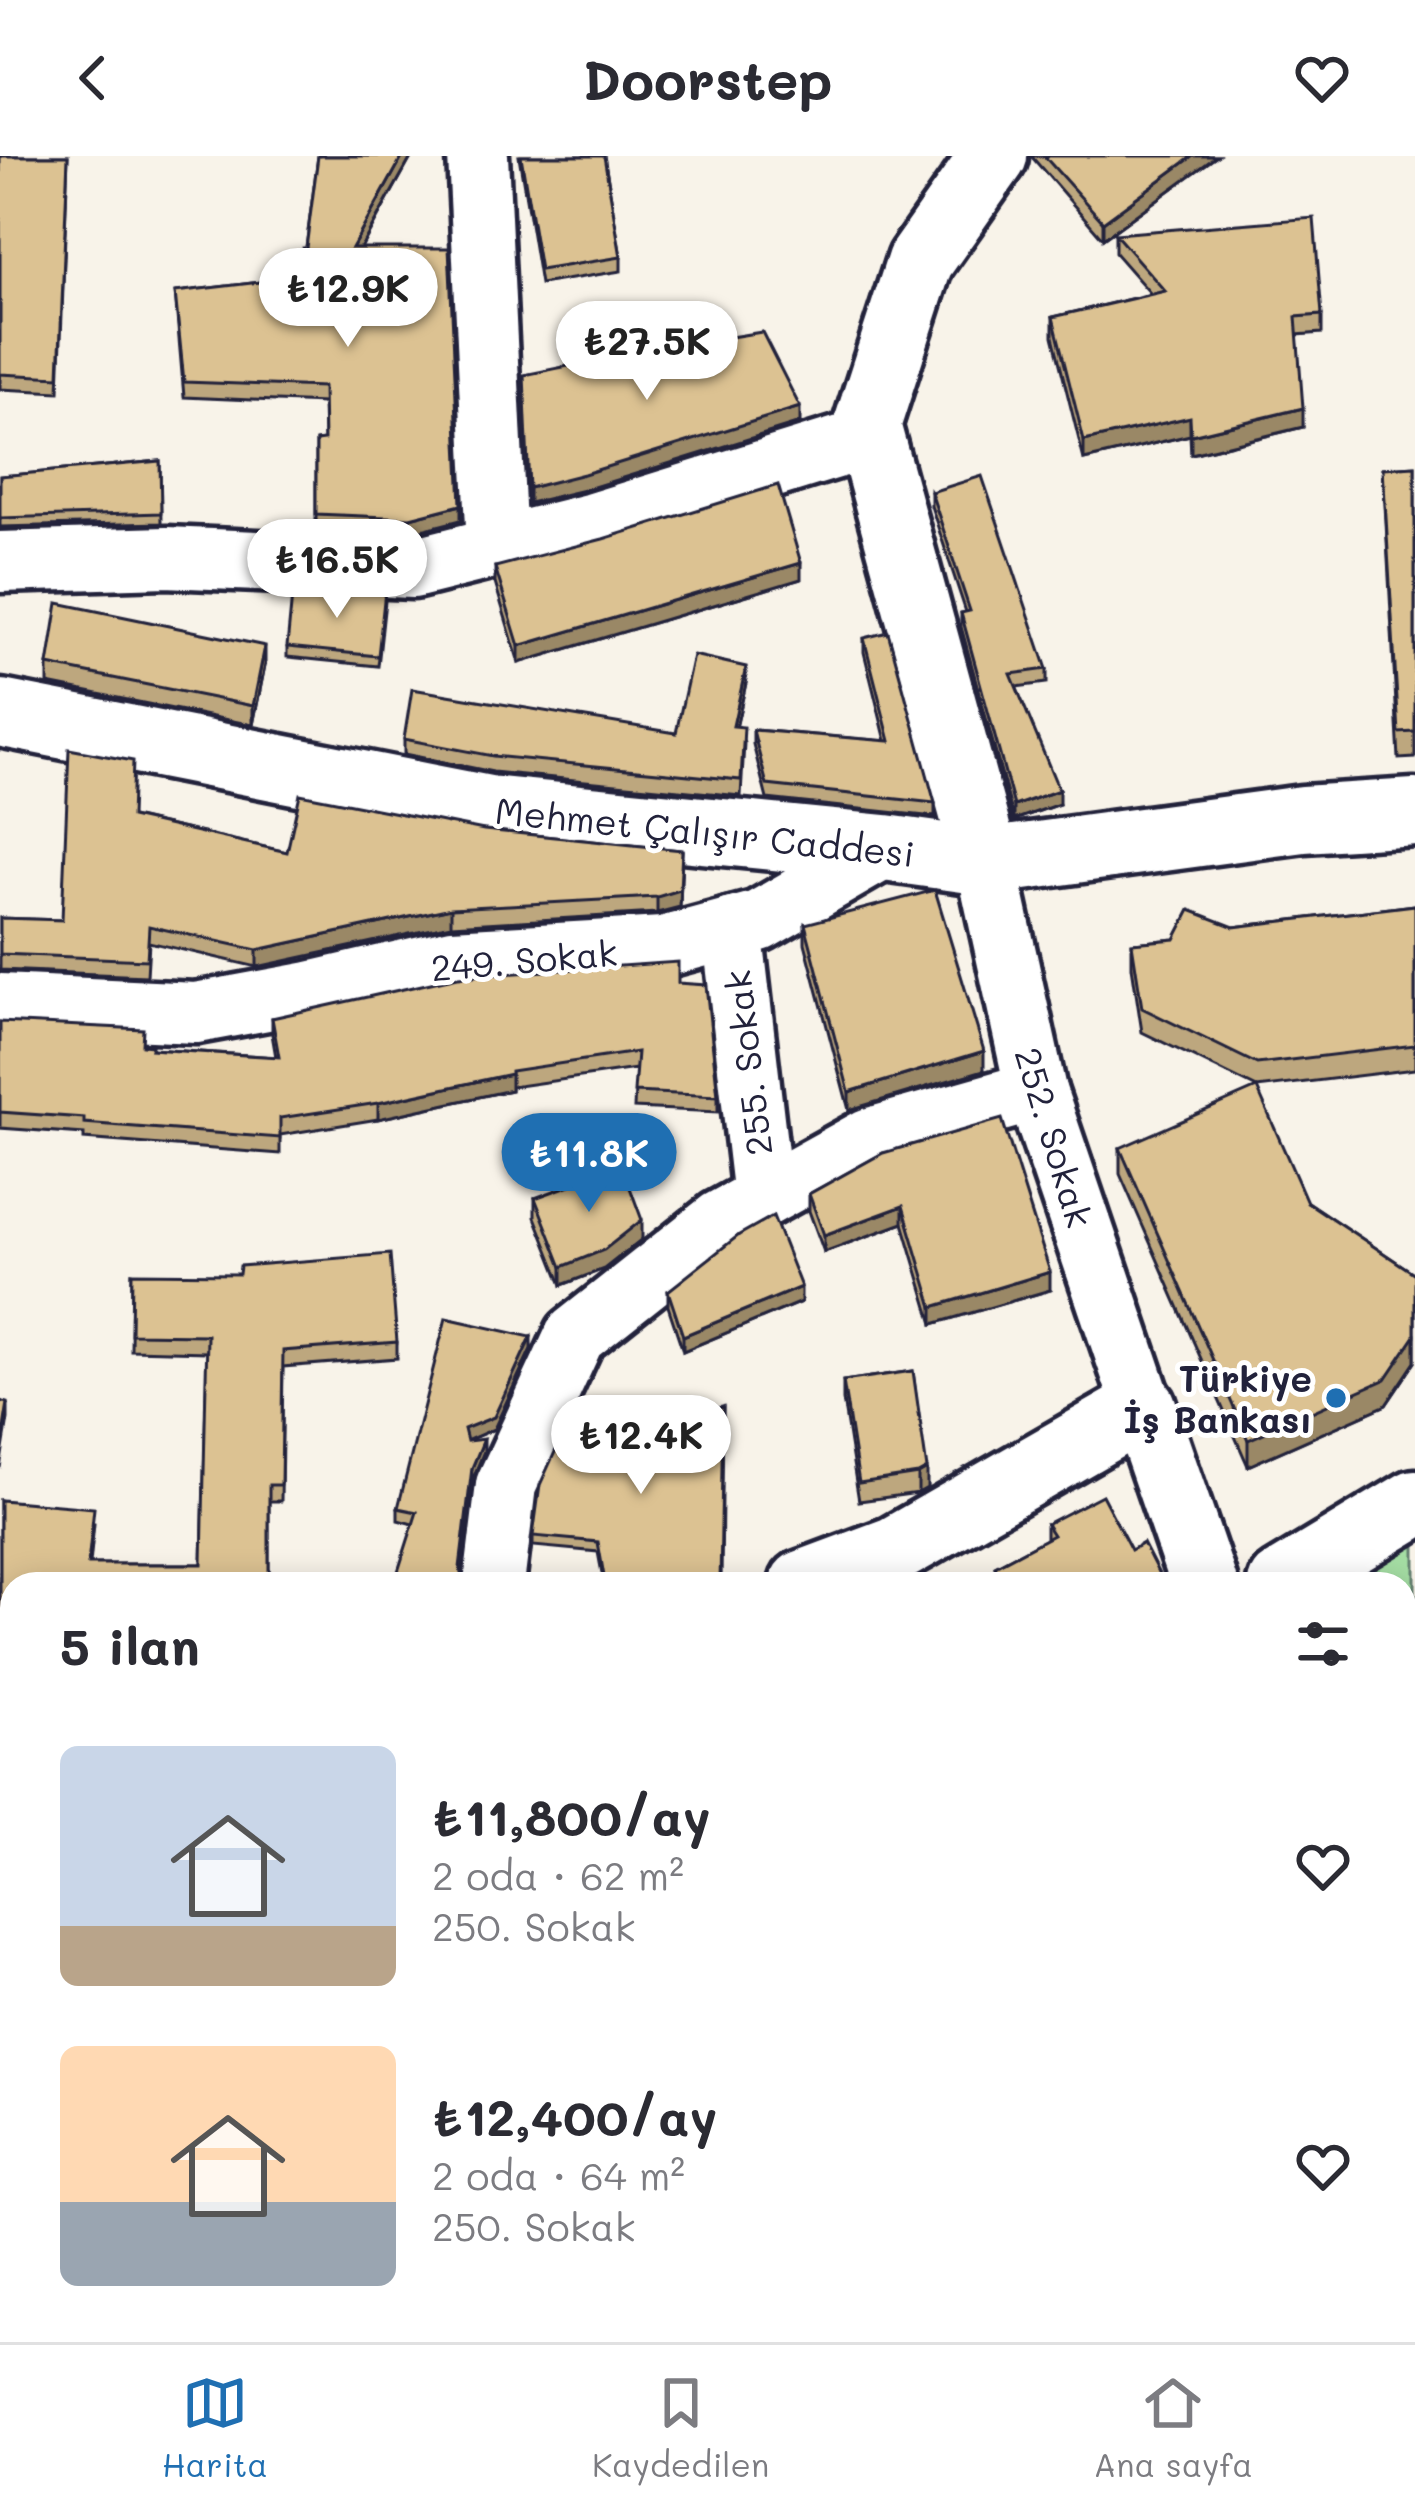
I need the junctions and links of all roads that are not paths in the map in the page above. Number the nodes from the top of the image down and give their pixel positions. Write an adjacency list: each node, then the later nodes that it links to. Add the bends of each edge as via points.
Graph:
1 (478, 156): 4 (street)
2 (994, 156): 3 (main road, via 920,261 867,425)
3 (871, 437): 4 (street); 9 (main road)
4 (497, 547): 5 (street, via 412,568 166,557)
5 (0, 562)
6 (0, 713): 8 (main road, Mehmet Çalışır Caddesi, via 488,809)
7 (1415, 812): 9 (main road, Mehmet Çalışır Caddesi, via 1303,819)
8 (885, 848): 9 (main road, Mehmet Çalışır Caddesi); 10 (street, 249. Sokak, via 759,921)
9 (986, 862): 12 (street, 252. Sokak)
10 (731, 928): 11 (street, 249. Sokak, via 663,947 453,959 196,1013); 13 (street, 255. Sokak)
11 (0, 1004)
12 (1036, 1091): 13 (street, via 870,1138); 14 (street, 252. Sokak)
13 (763, 1197): 17 (street, via 575,1336 506,1485)
14 (1144, 1407): 16 (main road); 18 (main road)
15 (1415, 1503): 19 (main road)
16 (899, 1567)
17 (495, 1572)
18 (1200, 1572)
19 (1301, 1572)

